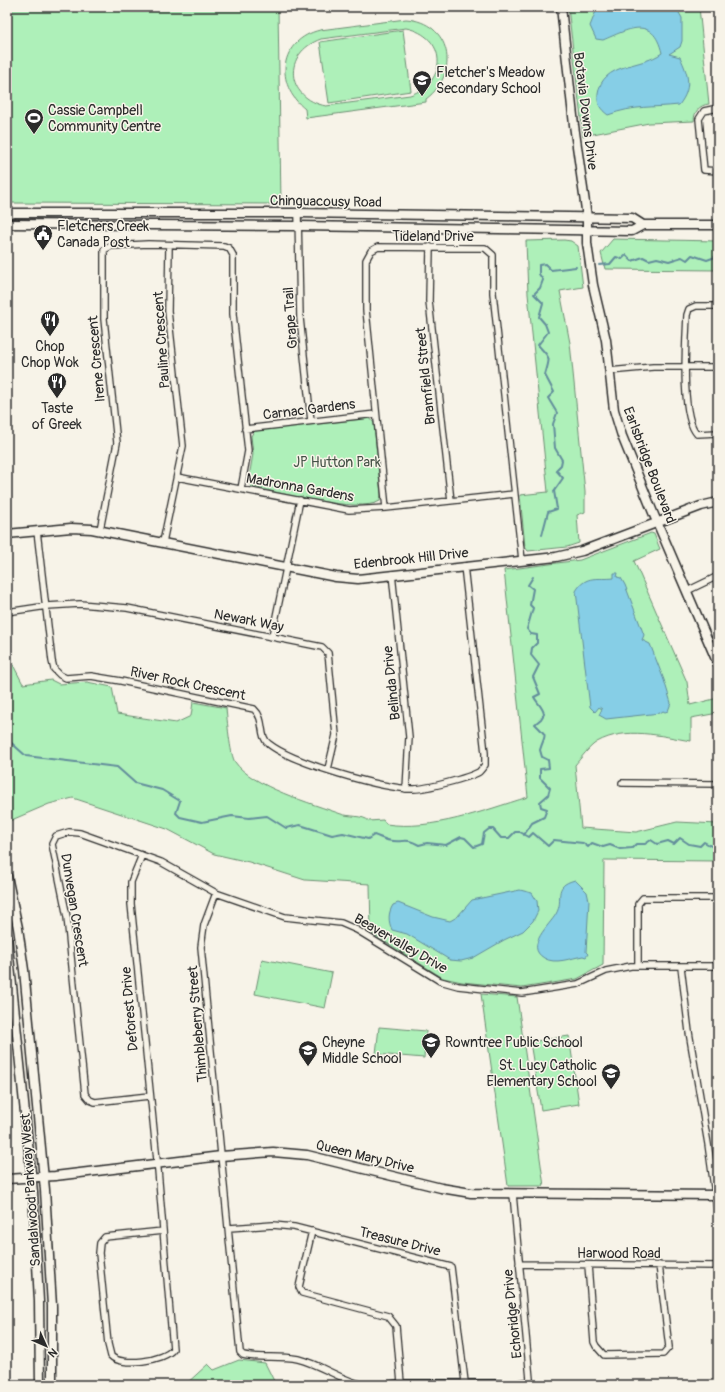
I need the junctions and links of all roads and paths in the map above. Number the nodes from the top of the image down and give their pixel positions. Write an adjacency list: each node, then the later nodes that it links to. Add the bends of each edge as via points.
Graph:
1 (561, 7): 6 (main road, Botavia Downs Drive)
2 (718, 108): 3 (street, via 704,111 699,119 704,170)
3 (718, 171)
4 (7, 213): 5 (main road, Chinguacousy Road)
5 (298, 213): 6 (main road, Chinguacousy Road); 10 (street, Grape Trail)
6 (587, 217): 8 (main road, Chinguacousy Road, via 632,218); 11 (main road, Earlsbridge Boulevard)
7 (7, 224): 10 (main road, Chinguacousy Road)
8 (643, 225): 9 (main road, Chinguacousy Road); 11 (main road, Chinguacousy Road, via 632,231)
9 (718, 225)
10 (298, 226): 11 (main road, Chinguacousy Road); 19 (street, Grape Trail, via 300,318)
11 (587, 230): 17 (main road, Earlsbridge Boulevard, via 593,285 606,340)
12 (169, 246): 20 (street, via 224,246 234,255 233,314); 22 (street, Pauline Crescent, via 168,311 183,446); 30 (street, Irene Crescent, via 111,246 104,250 104,319 117,443)
13 (430, 247): 18 (street, Tideland Drive, via 378,247 371,251 366,260 366,310); 24 (street, Tideland Drive, via 485,248 493,255 493,293); 26 (street, Bramfield Street, via 429,301)
14 (718, 306): 15 (street, via 696,306 689,309)
15 (686, 367): 16 (street); 17 (street, via 628,368); 21 (street, via 688,415 693,430 697,434)
16 (718, 367)
17 (609, 371): 29 (main road, Earlsbridge Boulevard, via 614,410 622,436)
18 (376, 414): 19 (street, Carnac Gardens); 28 (street, Tideland Drive)
19 (311, 421): 20 (street, Carnac Gardens)
20 (245, 429): 23 (street, via 248,451)
21 (718, 433)
22 (177, 477): 23 (street, Madronna Gardens); 33 (street, Pauline Crescent)
23 (241, 489): 25 (street, Madronna Gardens)
24 (514, 494): 26 (street, Madronna Gardens); 34 (street, Tideland Drive)
25 (300, 500): 28 (street, Madronna Gardens, via 349,510); 36 (street)
26 (451, 501): 28 (street, Madronna Gardens)
27 (718, 502): 29 (main road, Edenbrook Hill Drive)
28 (386, 508)
29 (657, 522): 34 (main road, Edenbrook Hill Drive, via 582,551 556,557); 39 (main road, Earlsbridge Boulevard)
30 (100, 530): 31 (main road, Edenbrook Hill Drive, via 72,528); 33 (main road, Edenbrook Hill Drive)
31 (37, 531): 32 (main road, Edenbrook Hill Drive); 40 (street, River Rock Crescent)
32 (7, 534)
33 (163, 542): 36 (main road, Edenbrook Hill Drive)
34 (522, 560): 35 (main road, Edenbrook Hill Drive)
35 (464, 566): 37 (main road, Edenbrook Hill Drive); 48 (street, River Rock Crescent, via 485,765 479,772 447,782)
36 (287, 568): 37 (main road, Edenbrook Hill Drive, via 358,579); 42 (street)
37 (392, 574): 48 (street, Belinda Drive, via 409,737)
38 (718, 576): 39 (street)
39 (687, 591): 43 (main road, Earlsbridge Boulevard)
40 (46, 606): 41 (street, Newark Way); 42 (street, Newark Way, via 80,604 127,608); 45 (street, River Rock Crescent, via 52,661 54,669 60,675 66,678 90,676 120,681 254,709 261,717 263,737 269,745)
41 (7, 612)
42 (272, 636): 45 (street, Newark Way, via 322,647 328,653 336,735)
43 (716, 654): 44 (main road, Earlsbridge Boulevard)
44 (718, 664)
45 (328, 769): 48 (street, River Rock Crescent)
46 (622, 783): 47 (street)
47 (718, 784)
48 (406, 789)
49 (142, 855): 51 (street, Dunvegan Crescent, via 161,862); 57 (street, Deforest Drive, via 131,882 131,904); 57 (street, Dunvegan Crescent, via 80,833 69,832 56,836 52,844 67,917 85,1094 96,1102)
50 (7, 876): 60 (main road, Sandalwood Parkway West, via 24,970)
51 (216, 893): 54 (street, Beavervalley Drive, via 285,917 341,923 357,930 440,981 458,986 522,993 563,988 578,984 606,970); 58 (street, Thimbleberry Street, via 204,925 202,947)
52 (718, 898): 54 (street, via 643,898 638,904)
53 (7, 936): 61 (main road, Sandalwood Parkway West)
54 (638, 966): 56 (street, Beavervalley Drive)
55 (718, 966): 56 (street, Beavervalley Drive)
56 (681, 967): 64 (street)
57 (149, 1096): 59 (street, Deforest Drive)
58 (221, 1156): 59 (main road, Queen Mary Drive); 63 (main road, Queen Mary Drive, via 264,1152 298,1154 452,1191); 66 (street)
59 (157, 1163): 60 (main road, Queen Mary Drive); 67 (street, Deforest Drive)
60 (44, 1176): 61 (main road, Queen Mary Drive); 76 (main road, Sandalwood Parkway West, via 52,1306)
61 (32, 1177): 62 (main road, Queen Mary Drive); 75 (main road, Sandalwood Parkway West, via 39,1302)
62 (7, 1179)
63 (513, 1194): 64 (main road, Queen Mary Drive); 69 (street, Echoridge Drive)
64 (716, 1195): 65 (street)
65 (718, 1216)
66 (229, 1228): 68 (street, Treasure Drive, via 273,1225); 77 (street, via 240,1352 255,1358 285,1356 319,1366 337,1377)
67 (163, 1231): 67 (street, Deforest Drive, via 105,1236 100,1243 108,1344 111,1356 116,1360 158,1358 169,1354 173,1348)
68 (312, 1231): 73 (street, Treasure Drive, via 451,1267); 74 (street, via 299,1287 302,1293 388,1316 396,1326)
69 (519, 1264): 70 (street, Harwood Road); 73 (street, Echoridge Drive, via 530,1379 518,1383)
70 (588, 1265): 71 (street, Harwood Road); 71 (street, via 594,1342 604,1355 663,1354 670,1347)
71 (659, 1265): 72 (street, Harwood Road)
72 (718, 1266)
73 (465, 1382): 74 (street, Echoridge Drive)
74 (401, 1383): 78 (street, Echoridge Drive)
75 (40, 1385)
76 (52, 1385)
77 (364, 1385)
78 (381, 1385)

